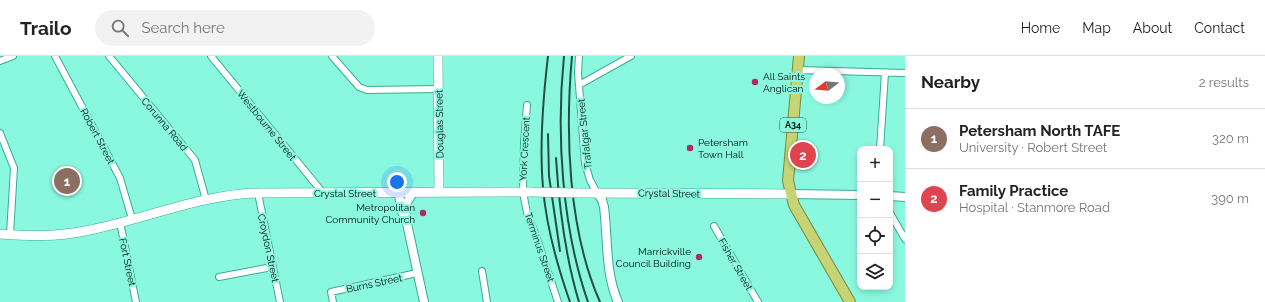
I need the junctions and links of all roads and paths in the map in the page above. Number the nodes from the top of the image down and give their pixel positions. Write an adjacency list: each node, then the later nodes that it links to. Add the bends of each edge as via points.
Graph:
1 (13, 56): 10 (street)
2 (55, 56): 32 (street, Robert Street, via 120,178)
3 (109, 56): 30 (street, Corunna Road, via 195,160)
4 (210, 56): 22 (street, Westbourne Street)
5 (332, 56): 15 (street, via 360,87 367,90)
6 (438, 56): 15 (main road, Douglas Street)
7 (579, 56): 14 (street, Trafalgar Street)
8 (631, 56): 14 (street)
9 (799, 56): 11 (highway, A34)
10 (0, 61)
11 (798, 70): 12 (street); 26 (highway, A34, via 788,181)
12 (885, 72): 13 (street); 18 (street)
13 (905, 73)
14 (579, 85): 25 (street, Trafalgar Street, via 585,163)
15 (438, 89): 19 (main road, Douglas Street)
16 (527, 105): 20 (street, York Crescent, via 524,143)
17 (0, 133): 37 (street, via 14,168)
18 (880, 146)
19 (439, 192): 20 (main road, Crystal Street); 24 (main road, Crystal Street)
20 (526, 192): 25 (main road, Crystal Street, bridge); 48 (street, Terminus Street, via 527,212)
21 (258, 193): 22 (main road, Crystal Street); 30 (main road, Crystal Street); 39 (street, Croydon Street)
22 (323, 193): 23 (main road, Crystal Street)
23 (399, 193): 24 (main road, Crystal Street); 33 (street, via 401,210)
24 (413, 193): 33 (street, via 408,202)
25 (597, 193): 26 (main road, Crystal Street); 49 (street, Trafalgar Street, via 604,208 608,263)
26 (790, 194): 27 (street); 51 (highway, A34)
27 (857, 195)
28 (893, 196): 29 (street)
29 (905, 197)
30 (206, 200): 32 (main road, Crystal Street)
31 (893, 218): 38 (street)
32 (132, 219): 34 (main road, Crystal Street)
33 (406, 219): 41 (street)
34 (120, 222): 37 (main road, Crystal Street, via 86,231 50,236); 43 (street, Fort Street)
35 (714, 226): 50 (street, Fisher Street)
36 (0, 234): 37 (main road, Crystal Street)
37 (10, 234)
38 (905, 239)
39 (272, 268): 42 (street); 44 (street, Croydon Street)
40 (482, 271): 47 (street)
41 (418, 273): 45 (street, Burns Street, via 331,292); 46 (street)
42 (219, 277)
43 (136, 302)
44 (280, 302)
45 (333, 302)
46 (424, 302)
47 (487, 302)
48 (558, 302)
49 (618, 302)
50 (758, 302)
51 (850, 302)

